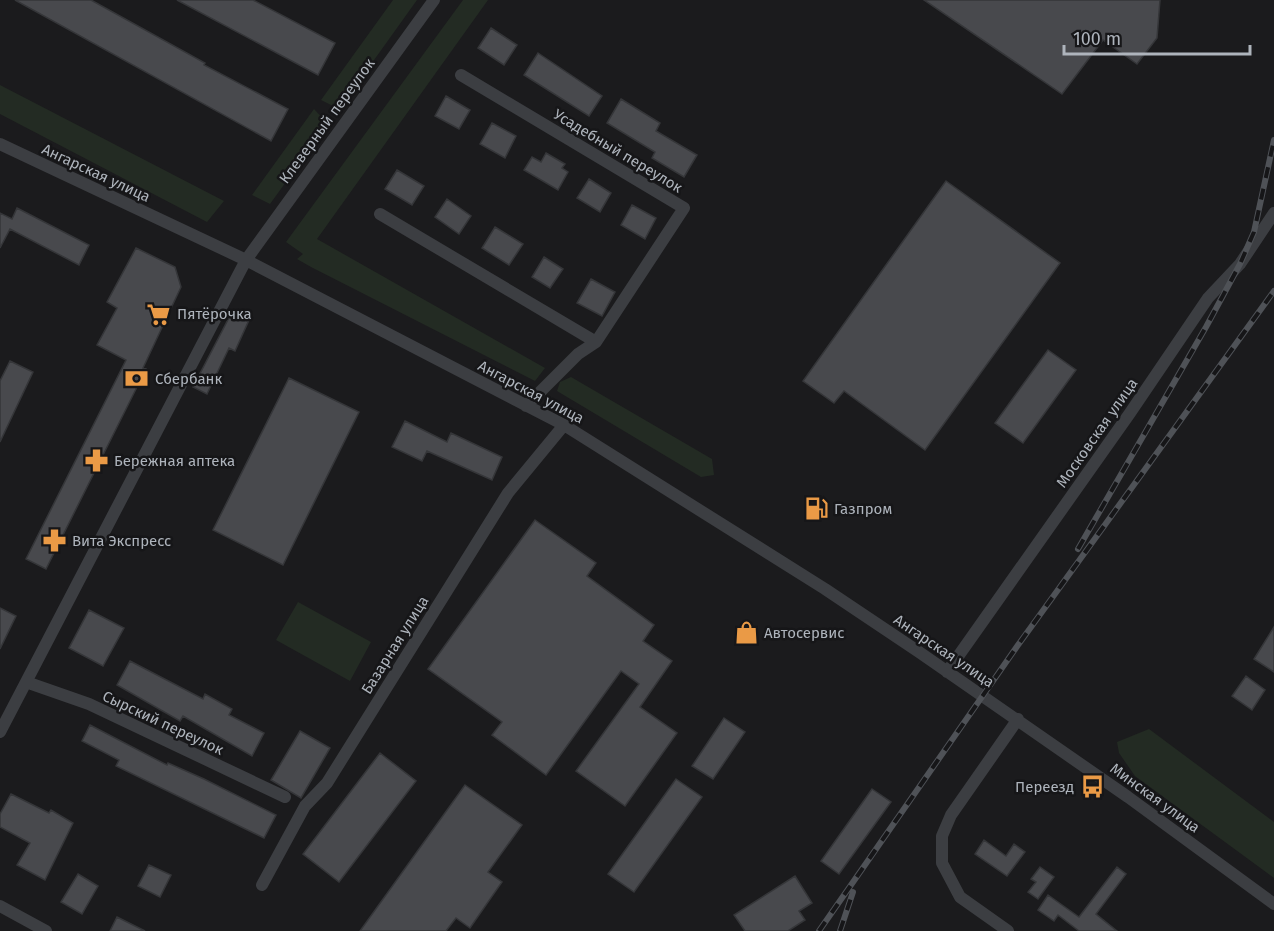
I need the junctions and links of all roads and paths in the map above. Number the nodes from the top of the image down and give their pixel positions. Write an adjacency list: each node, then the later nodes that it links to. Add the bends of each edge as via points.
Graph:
1 (434, 0): 6 (street, Клеверный переулок)
2 (461, 75): 7 (street, Усадебный переулок, via 684,208)
3 (0, 144): 6 (street, Ангарская улица)
4 (1274, 213): 10 (street, Московская улица, via 1240,264 1208,298)
5 (380, 214): 7 (street)
6 (246, 260): 8 (street, Ангарская улица); 11 (street, Клеверный переулок)
7 (596, 342): 8 (street, Усадебный переулок, via 578,354)
8 (526, 406): 9 (street, Ангарская улица)
9 (564, 426): 10 (street, Ангарская улица, via 825,589); 15 (street, Базарная улица, via 508,493 327,783 304,806)
10 (947, 672): 12 (street, Ангарская улица)
11 (26, 682): 13 (street, Клеверный переулок); 14 (street, Сырский переулок, via 89,704)
12 (1018, 719): 16 (street, Минская улица); 19 (street, via 951,815 942,836 942,863 960,897)
13 (0, 732)
14 (285, 797)
15 (262, 885)
16 (1274, 904)
17 (0, 906): 18 (street)
18 (46, 931)
19 (1008, 931)

